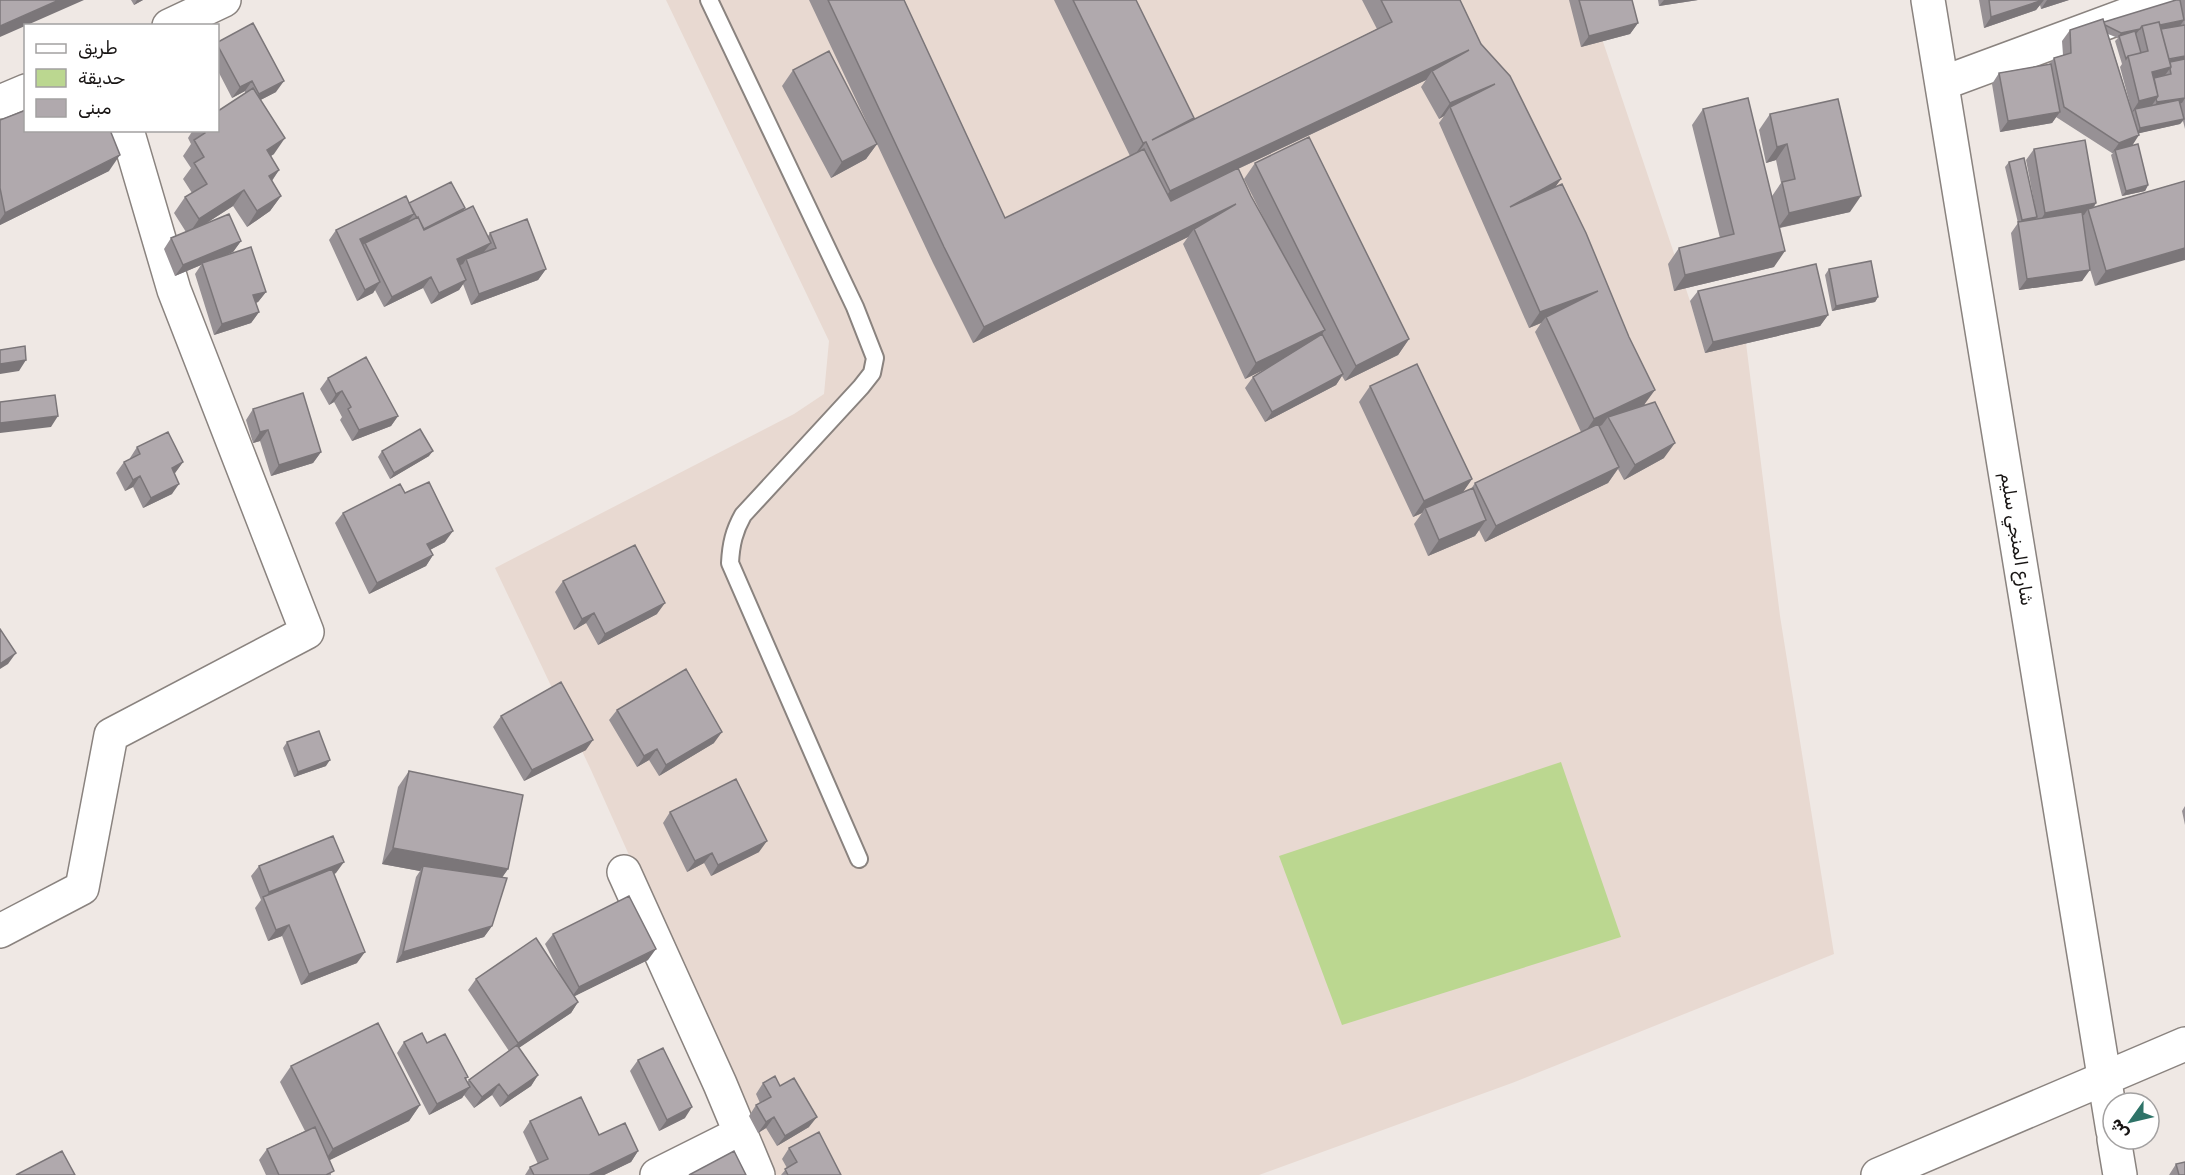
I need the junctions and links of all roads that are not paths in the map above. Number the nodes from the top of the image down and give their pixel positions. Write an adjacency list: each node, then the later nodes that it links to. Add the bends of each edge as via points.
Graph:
1 (224, 0): 5 (street)
2 (709, 0): 10 (lane, via 855,307 875,358 872,373 861,387 743,515 735,530 730,562)
3 (1928, 0): 6 (street, شارع المنجي سليم)
4 (2168, 0): 6 (street)
5 (173, 24)
6 (1943, 83): 14 (street, شارع المنجي سليم)
7 (24, 92): 8 (street)
8 (0, 102)
9 (129, 132): 12 (street, via 174,290 307,632 111,735 82,888)
10 (859, 860)
11 (624, 872): 16 (street)
12 (0, 932)
13 (2185, 1044): 14 (street)
14 (2105, 1079): 15 (street, شارع المنجي سليم); 20 (street)
15 (2107, 1091)
16 (741, 1133): 18 (street); 19 (street)
17 (2116, 1151): 21 (street)
18 (657, 1175)
19 (758, 1175)
20 (1878, 1175)
21 (2120, 1175)

